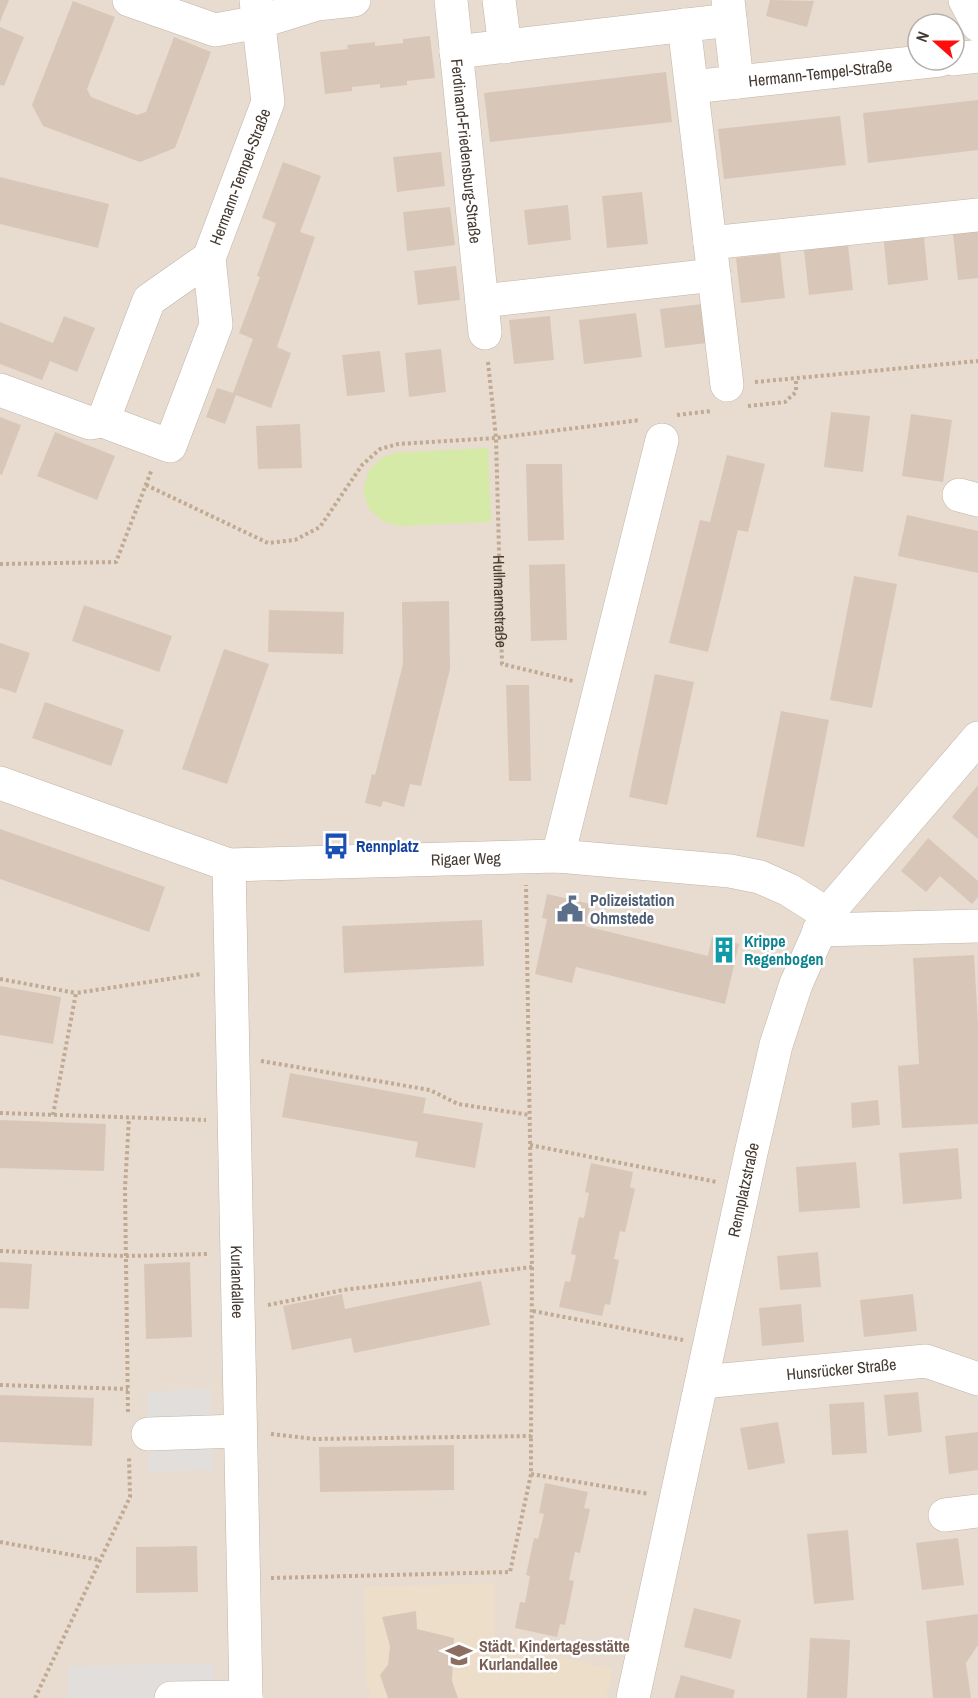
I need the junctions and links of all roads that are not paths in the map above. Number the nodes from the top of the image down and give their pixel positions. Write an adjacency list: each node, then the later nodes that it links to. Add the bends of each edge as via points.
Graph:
1 (129, 0): 7 (street, via 215,30)
2 (354, 0): 7 (street)
3 (451, 0): 11 (street, Ferdinand-Friedensburg-Straße)
4 (499, 0): 10 (street)
5 (964, 0): 9 (street)
6 (729, 10): 8 (street, Hermann-Tempel-Straße); 13 (street, Hermann-Tempel-Straße)
7 (258, 11): 17 (street, Hermann-Tempel-Straße, via 268,102)
8 (684, 25): 10 (street, Hermann-Tempel-Straße); 14 (street)
9 (978, 25)
10 (505, 46): 11 (street, Hermann-Tempel-Straße)
11 (456, 52): 18 (street, Ferdinand-Friedensburg-Straße, via 483,317)
12 (906, 64): 13 (street, Hermann-Tempel-Straße)
13 (737, 82): 14 (street, Hermann-Tempel-Straße)
14 (692, 87): 16 (street)
15 (978, 215): 16 (street)
16 (710, 243): 18 (street)
17 (209, 258): 21 (street, Hermann-Tempel-Straße, via 149,300); 21 (street, Hermann-Tempel-Straße, via 216,325 170,446)
18 (714, 275): 19 (street)
19 (727, 385)
20 (0, 390): 21 (street, via 90,423)
21 (103, 421)
22 (662, 440): 25 (street)
23 (978, 738): 27 (street, Rennplatzstraße)
24 (0, 783): 26 (street, Rigaer Weg)
25 (558, 856): 26 (street, Rigaer Weg); 27 (street, Rigaer Weg, via 760,877 789,890)
26 (229, 865): 31 (street, Kurlandallee)
27 (824, 922): 28 (street); 30 (street, Rennplatzstraße, via 796,984 776,1045)
28 (978, 926)
29 (978, 1379): 30 (street, Hunsrücker Straße, via 926,1361)
30 (702, 1382): 37 (street, Rennplatzstraße)
31 (240, 1431): 32 (street); 36 (street, Kurlandallee)
32 (135, 1434)
33 (978, 1511): 34 (street)
34 (945, 1515)
35 (171, 1698): 36 (street)
36 (246, 1698)
37 (633, 1698)

